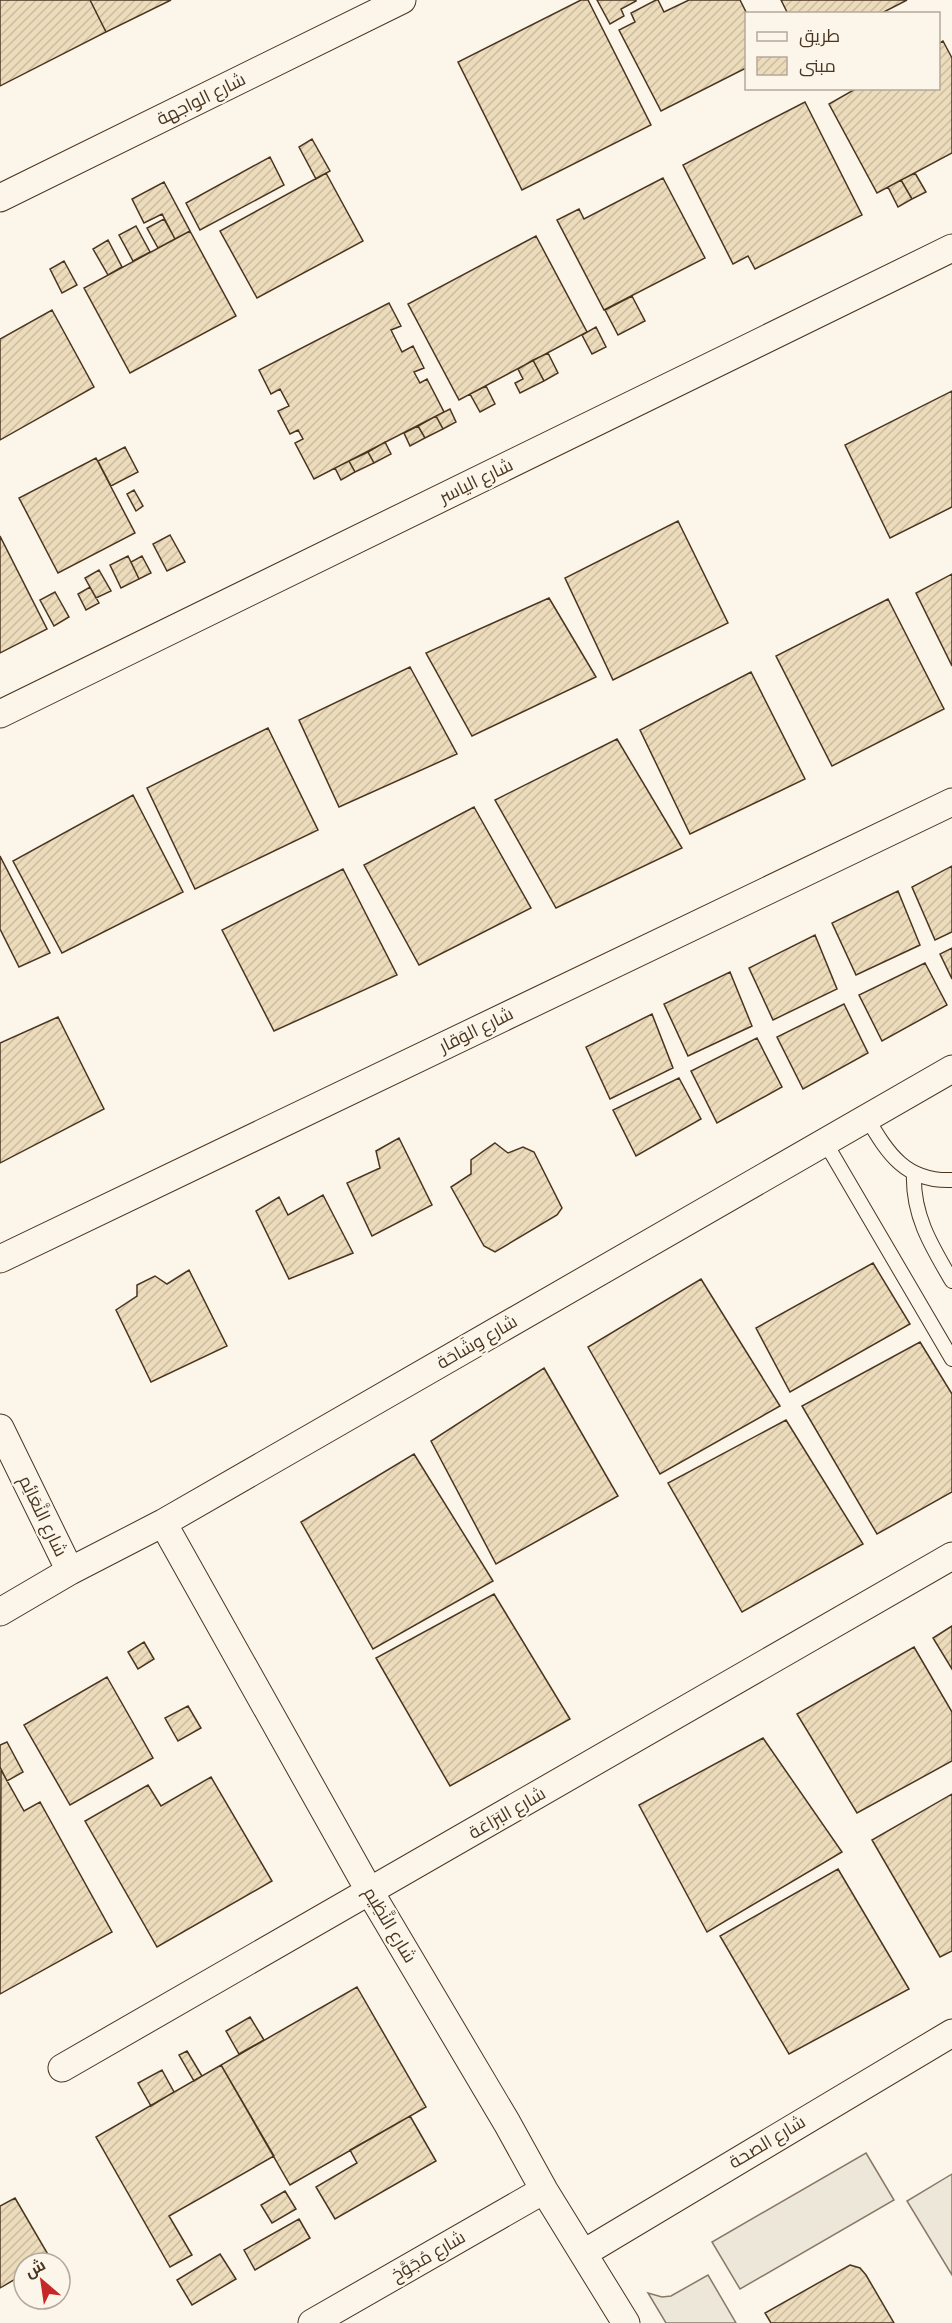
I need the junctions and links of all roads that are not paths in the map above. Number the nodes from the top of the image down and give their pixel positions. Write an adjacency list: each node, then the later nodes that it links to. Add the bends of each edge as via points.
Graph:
1 (402, 0): 2 (street, شارع الواجهة)
2 (0, 198)
3 (952, 248): 4 (street, شارع الياسر)
4 (0, 714)
5 (952, 802): 11 (street, شارع الوَقار)
6 (952, 1069): 7 (street, شارع وِشَاحَة)
7 (867, 1118): 8 (street, شارع وِشَاحَة); 9 (lane, via 883,1146)
8 (825, 1142): 13 (lane); 15 (street, شارع وِشَاحَة)
9 (914, 1173): 10 (lane); 12 (lane, via 919,1219)
10 (952, 1180)
11 (0, 1259)
12 (952, 1281)
13 (952, 1359)
14 (0, 1428): 17 (street, شارع النَّعَائِم)
15 (163, 1523): 17 (street, شارع وِشَاحَة); 19 (street, شارع النَّظِيم)
16 (952, 1556): 19 (street, شارع البَرَاعَة)
17 (70, 1571): 18 (street, شارع وِشَاحَة)
18 (0, 1612)
19 (370, 1892): 21 (street, شارع البَرَاعَة); 22 (street, شارع النَّظِيم)
20 (952, 2033): 23 (street, شارع الصحة)
21 (62, 2068)
22 (544, 2190): 23 (street, شارع النَّظِيم); 24 (street, شارع مُجَوَّخ)
23 (584, 2253): 25 (street, شارع النَّظِيم)
24 (312, 2323)
25 (626, 2323)

